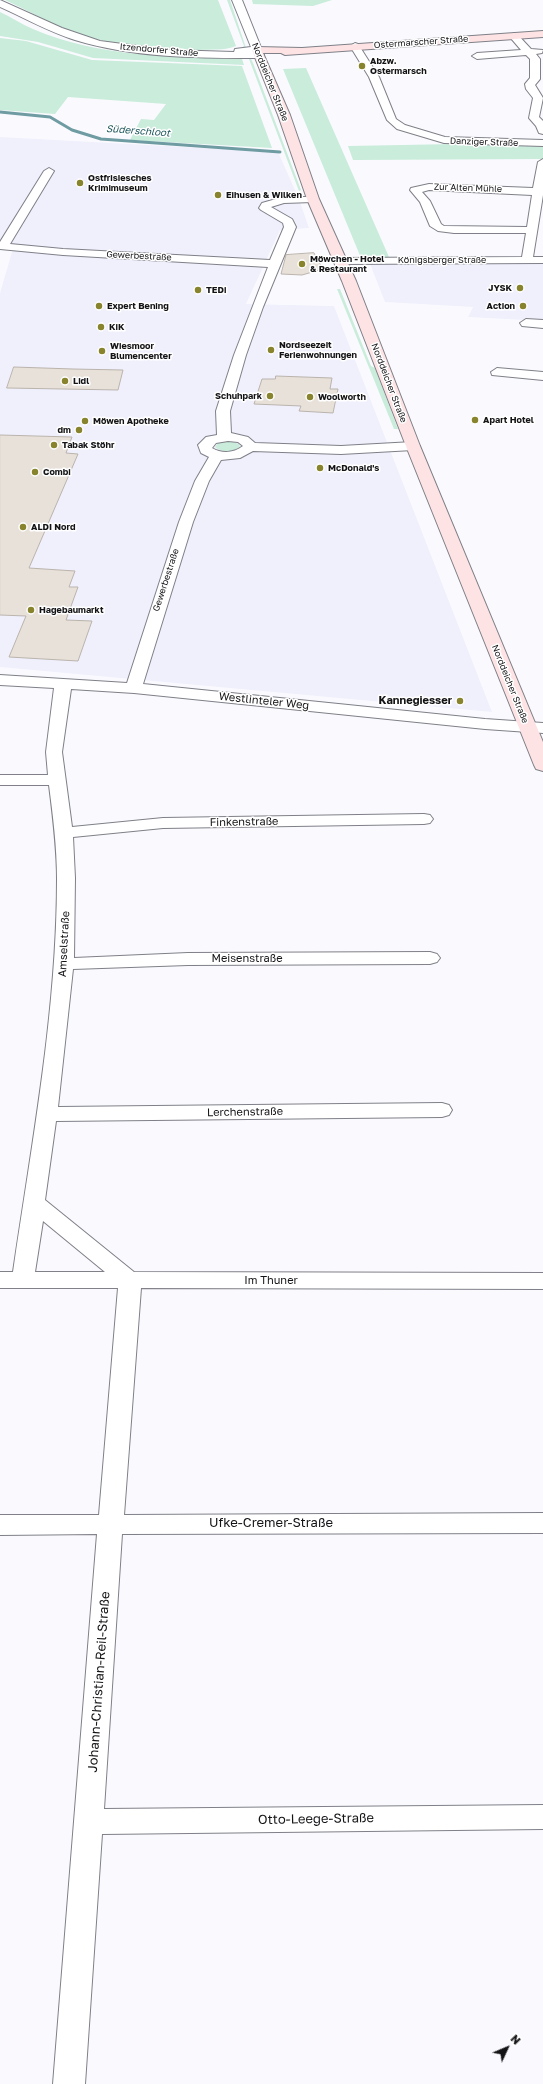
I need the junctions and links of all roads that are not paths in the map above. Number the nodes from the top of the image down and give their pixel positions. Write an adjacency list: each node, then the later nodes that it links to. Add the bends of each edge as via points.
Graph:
1 (237, 0): 7 (street, Norddeicher Straße)
2 (0, 3): 7 (street, Itzendorfer Straße, via 61,32 96,42 152,51 206,54)
3 (543, 34): 4 (main road, Ostermarscher Straße)
4 (514, 36): 5 (main road, Ostermarscher Straße); 8 (street)
5 (355, 46): 7 (main road, Ostermarscher Straße); 12 (street, Danziger Straße, via 374,77 392,120 401,127 444,140)
6 (543, 51): 8 (street)
7 (258, 52): 16 (main road, Norddeicher Straße)
8 (529, 52): 9 (street); 10 (street)
9 (477, 56)
10 (539, 68): 11 (street, via 530,84 538,98 534,118)
11 (543, 131)
12 (543, 143)
13 (543, 162): 15 (street)
14 (49, 171): 18 (street, Gewerbestraße)
15 (539, 192): 17 (street); 17 (street, Zur Alten Mühle, via 429,187 415,190 425,201 436,226 442,229)
16 (313, 199): 21 (main road, Norddeicher Straße); 22 (street, via 283,200 266,205 266,208 288,221 290,228)
17 (531, 230): 19 (street)
18 (1, 246): 22 (street, Gewerbestraße)
19 (527, 260): 20 (street, Königsberger Straße); 21 (street, Königsberger Straße)
20 (543, 260)
21 (340, 261): 29 (main road, Norddeicher Straße)
22 (275, 264): 27 (street, via 257,307 226,401 223,414)
23 (526, 323): 24 (street)
24 (543, 324)
25 (497, 372): 26 (street)
26 (543, 376)
27 (224, 437): 28 (street, via 243,440); 30 (street, via 211,440 205,445 209,452)
28 (250, 446): 29 (street, via 341,450); 30 (street, via 247,451 238,455)
29 (413, 446): 34 (main road, Norddeicher Straße)
30 (217, 455): 33 (street, Gewerbestraße, via 200,482 188,512)
31 (0, 680): 32 (street, Westlinteler Weg)
32 (63, 685): 33 (street, Westlinteler Weg); 37 (street, Amselstraße, via 54,752)
33 (134, 688): 34 (street, Westlinteler Weg)
34 (535, 727): 35 (main road, Norddeicher Straße)
35 (543, 766)
36 (0, 780): 37 (street)
37 (56, 780): 39 (street, Amselstraße)
38 (424, 819): 39 (street, Finkenstraße, via 163,823)
39 (64, 833): 41 (street, Amselstraße)
40 (430, 958): 41 (street, Meisenstraße, via 188,959)
41 (64, 964): 43 (street, Amselstraße)
42 (442, 1110): 43 (street, Lerchenstraße)
43 (47, 1114): 44 (street, Amselstraße)
44 (35, 1203): 46 (street, Amselstraße); 47 (street)
45 (0, 1280): 46 (street, Im Thuner)
46 (24, 1280): 47 (street, Im Thuner)
47 (130, 1281): 48 (street, Im Thuner); 49 (street, Johann-Christian-Reil-Straße)
48 (543, 1281)
49 (109, 1523): 50 (street, Ufke-Cremer-Straße); 51 (street, Ufke-Cremer-Straße); 53 (street, Johann-Christian-Reil-Straße)
50 (543, 1523)
51 (0, 1525)
52 (543, 1817): 53 (street, Otto-Leege-Straße)
53 (90, 1822): 54 (street, Johann-Christian-Reil-Straße)
54 (69, 2084)

